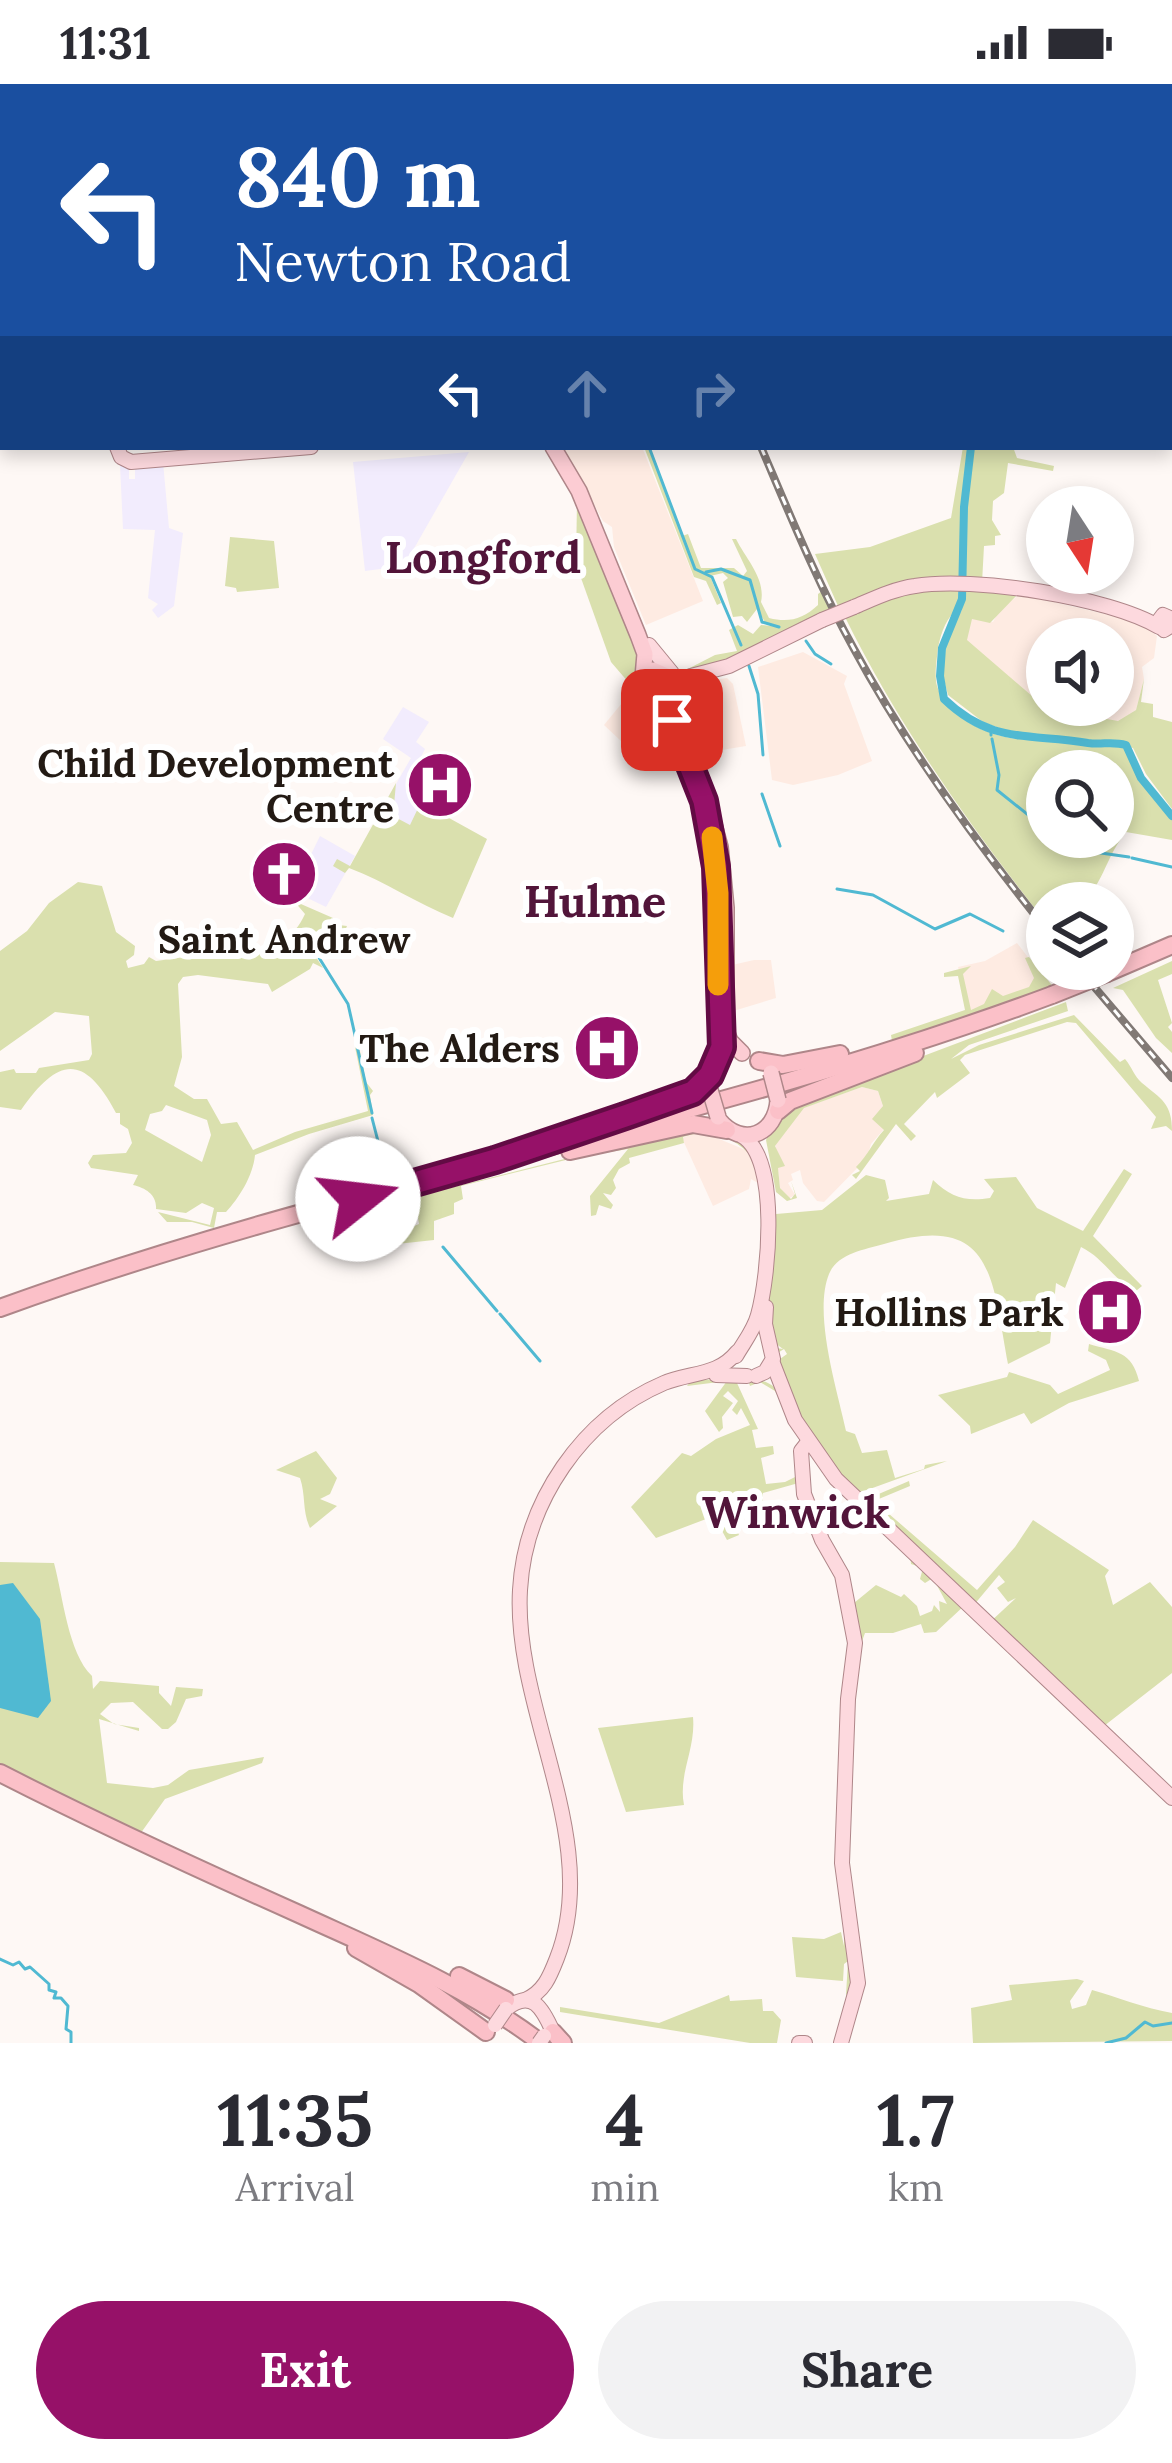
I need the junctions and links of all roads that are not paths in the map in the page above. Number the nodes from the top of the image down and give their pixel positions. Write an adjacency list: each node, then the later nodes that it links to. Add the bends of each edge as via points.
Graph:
1 (275, 450): 4 (main road, via 133,462)
2 (558, 450): 5 (highway)
3 (558, 450): 6 (highway)
4 (120, 453)
5 (604, 532): 6 (highway); 10 (highway)
6 (625, 601): 9 (highway, via 644,652)
7 (1169, 622): 8 (main road, bridge, via 1045,594 913,586)
8 (736, 663): 10 (main road); 10 (main road, via 680,686)
9 (643, 677): 10 (highway, via 651,671); 11 (highway, via 642,692)
10 (669, 682): 11 (highway, via 665,698); 14 (highway, via 720,848)
11 (653, 700): 17 (highway, via 677,729 710,826)
12 (1172, 945): 15 (highway)
13 (1172, 954): 16 (highway)
14 (726, 958): 17 (highway); 19 (highway, via 731,991)
15 (1134, 964)
16 (1134, 967)
17 (717, 983): 21 (highway, via 732,1044); 22 (highway, via 722,1047)
18 (1074, 990): 20 (highway, bridge)
19 (740, 998)
20 (1022, 1010): 21 (highway, via 892,1044); 23 (highway); 25 (highway, via 900,1054)
21 (757, 1063): 22 (highway, via 730,1054); 23 (highway, bridge)
22 (713, 1076): 24 (highway, bridge); 25 (highway, via 693,1092)
23 (775, 1112): 24 (highway, via 757,1135); 27 (main road, via 764,1141 774,1203)
24 (729, 1128): 25 (highway, via 693,1124); 28 (main road, via 762,1160 767,1232 762,1298)
25 (497, 1164): 26 (highway); 26 (highway, via 146,1258)
26 (0, 1315)
27 (769, 1342): 28 (main road, via 758,1337); 29 (main road)
28 (741, 1347): 30 (main road, via 736,1366); 38 (main road, via 720,1370 656,1386 593,1431 557,1475 529,1539 520,1589 523,1644 571,1880)
29 (772, 1361): 30 (main road); 31 (main road)
30 (752, 1376): 31 (main road); 38 (main road, via 683,1381 617,1416 564,1473 537,1528 525,1622 575,1870 573,1917)
31 (782, 1390): 32 (main road)
32 (808, 1442): 34 (main road, via 836,1479); 42 (main road, via 801,1451 804,1493 842,1575 855,1642 842,1863 858,1980)
33 (0, 1773): 35 (highway); 35 (highway); 37 (highway, via 166,1863)
34 (1172, 1798)
35 (114, 1831): 36 (highway)
36 (324, 1925): 39 (highway); 40 (highway)
37 (352, 1945): 40 (highway); 41 (highway)
38 (553, 1974): 39 (main road); 40 (main road)
39 (513, 2003): 40 (main road, via 538,2004); 41 (main road, bridge)
40 (545, 2034)
41 (492, 2036)
42 (841, 2043)

